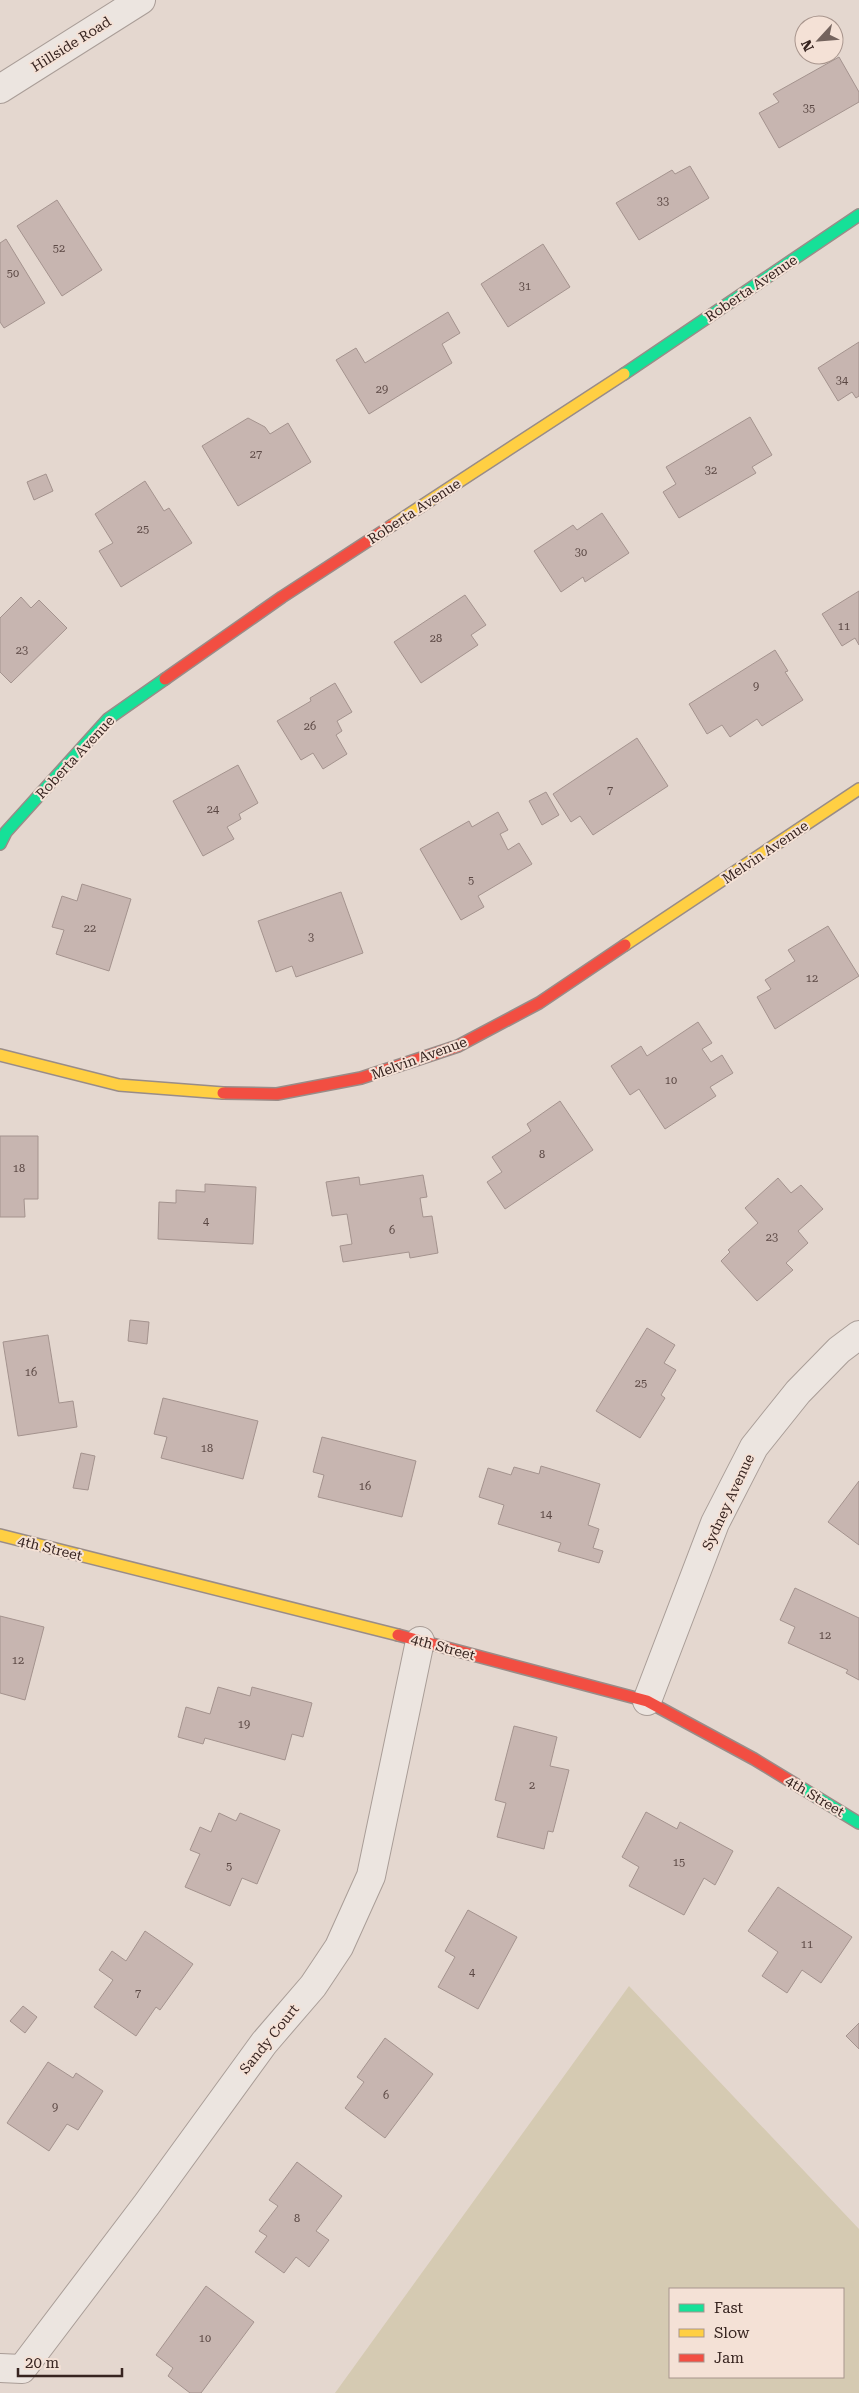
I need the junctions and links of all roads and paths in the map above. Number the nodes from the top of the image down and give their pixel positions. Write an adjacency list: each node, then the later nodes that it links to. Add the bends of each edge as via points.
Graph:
1 (141, 0): 2 (street, Hillside Road)
2 (0, 89)
3 (859, 215): 5 (street, Roberta Avenue, via 282,597 108,719 6,832)
4 (859, 789): 6 (street, Melvin Avenue, via 539,1003 458,1046 362,1078 278,1094 204,1092 119,1085)
5 (0, 844)
6 (0, 1055)
7 (859, 1335): 10 (street, Sydney Avenue, via 838,1350 798,1392 754,1447 715,1523)
8 (0, 1536): 9 (street, 4th Street)
9 (420, 1641): 10 (street, 4th Street); 12 (street, Sandy Court, via 371,1876 339,1947 313,1986 264,2043 22,2369)
10 (647, 1701): 11 (street, 4th Street, via 754,1759)
11 (859, 1823)
12 (0, 2368)

